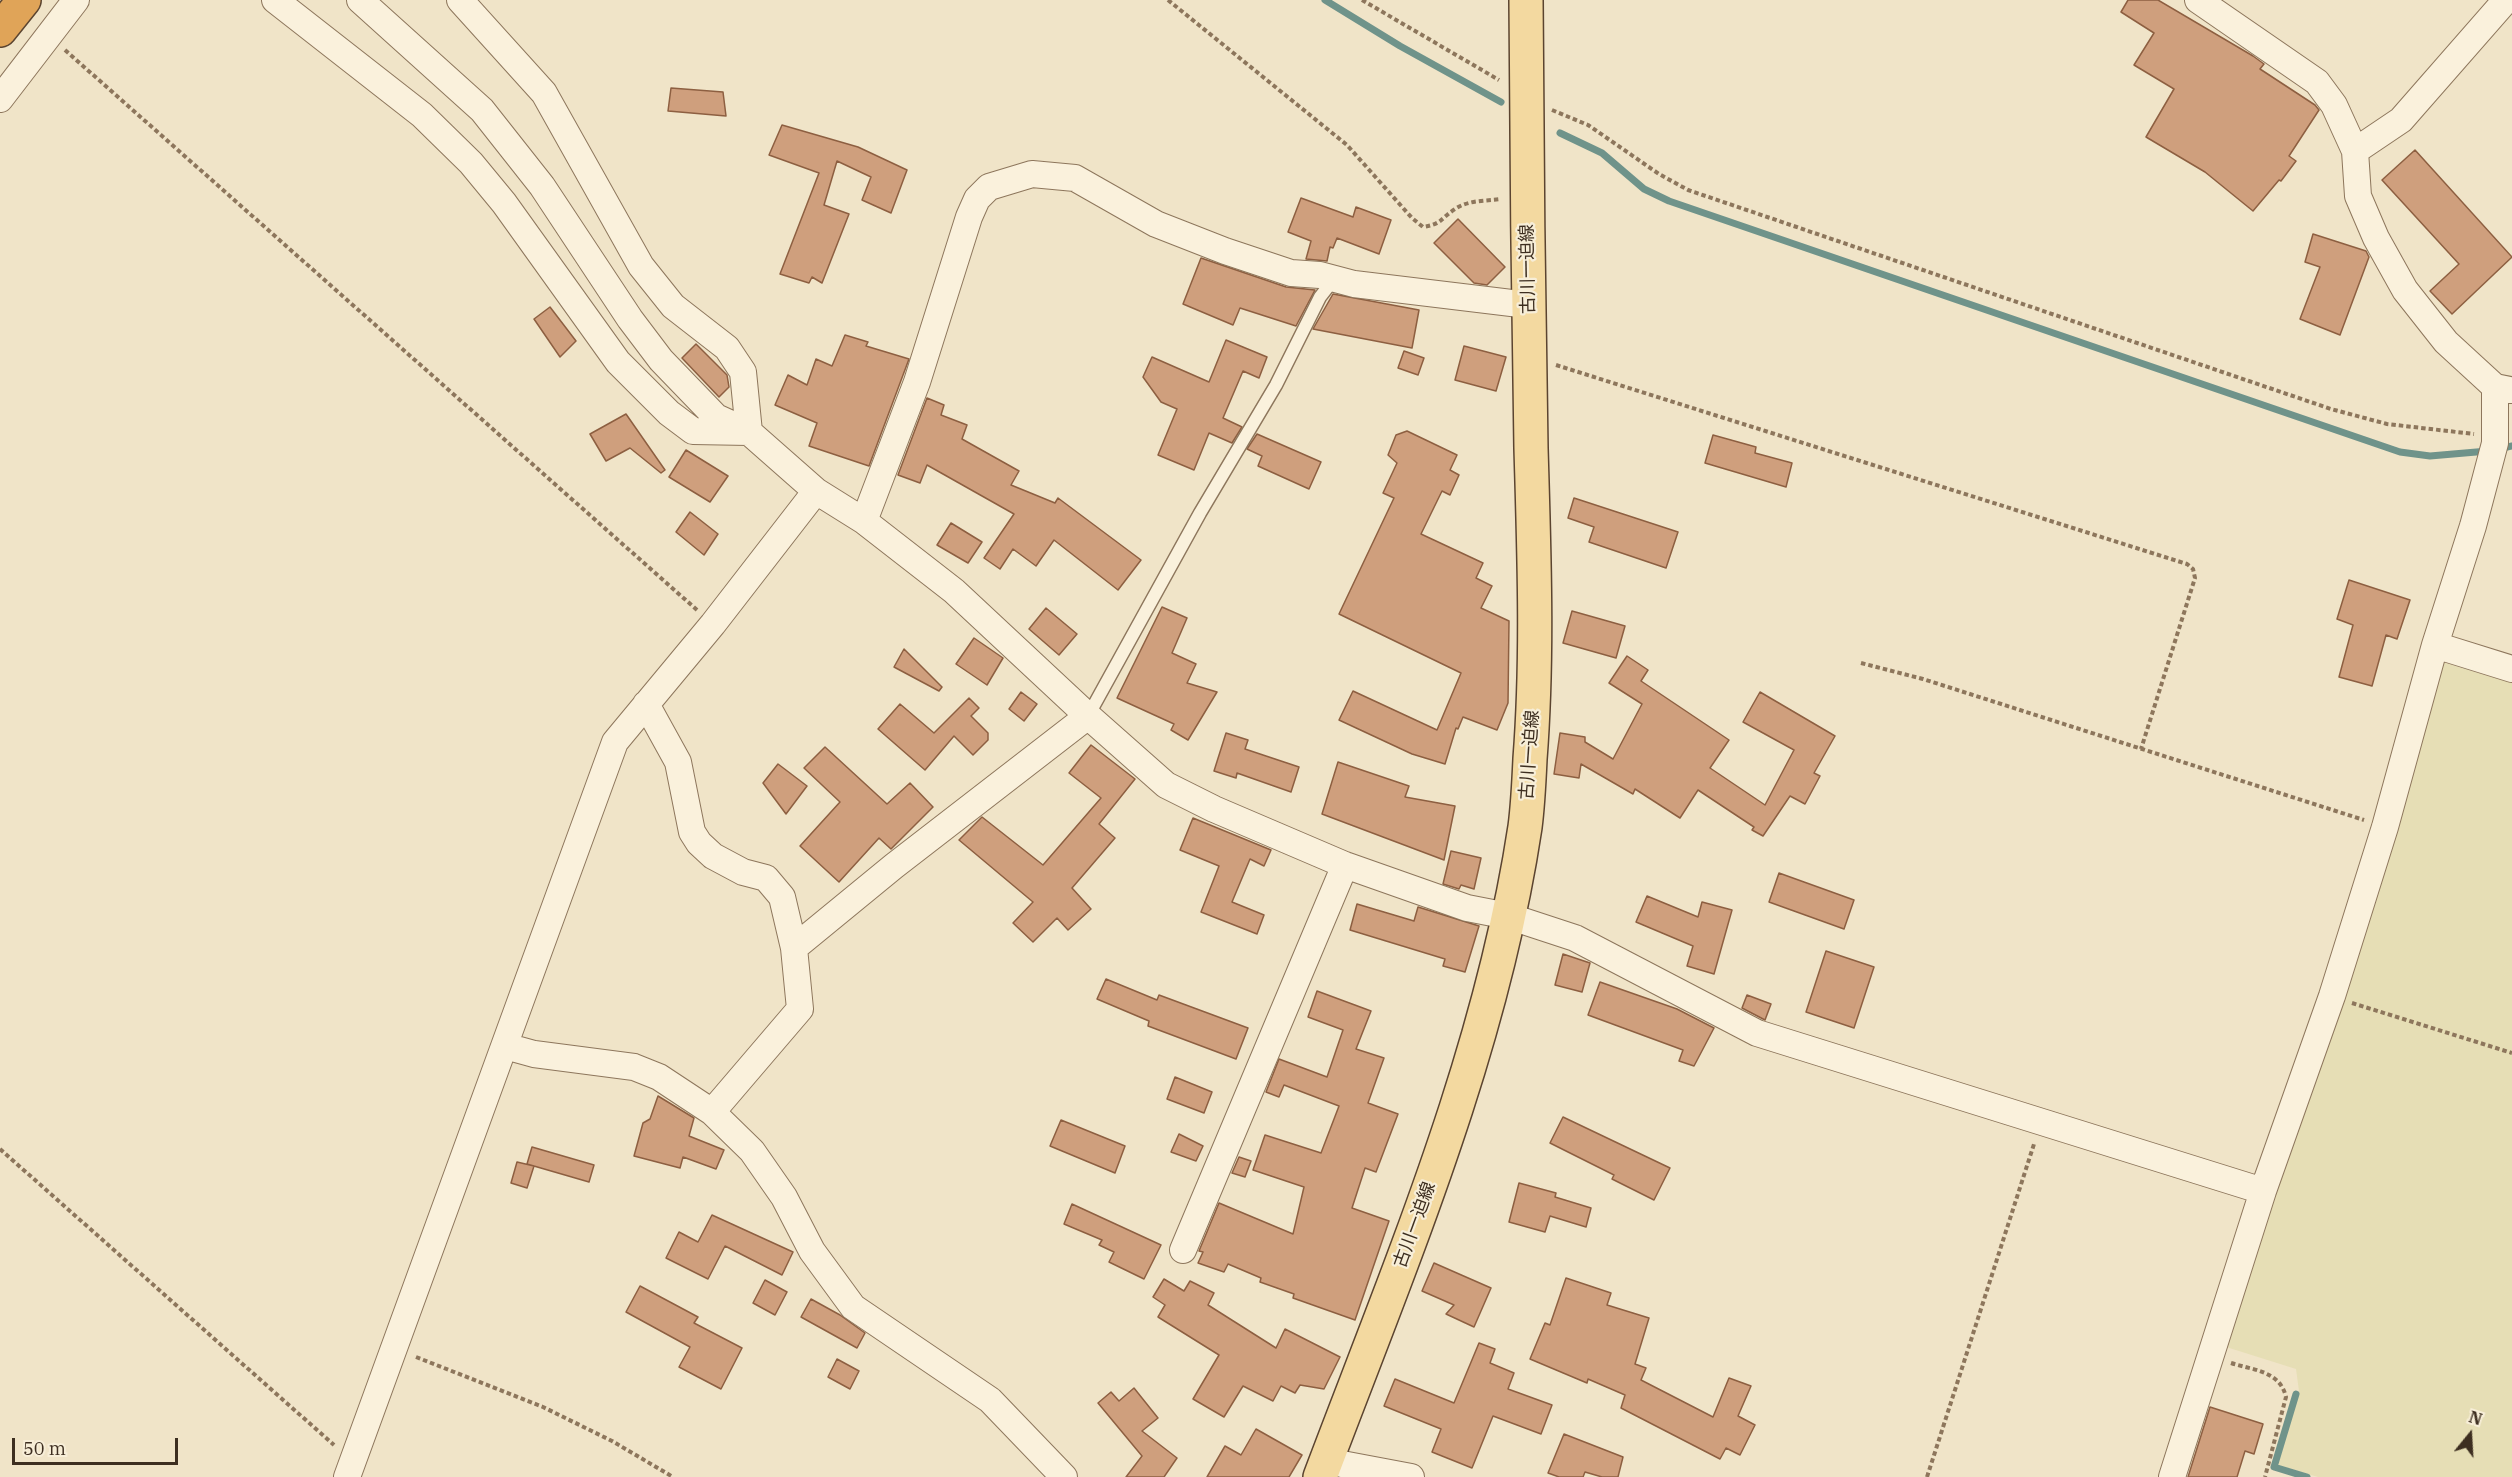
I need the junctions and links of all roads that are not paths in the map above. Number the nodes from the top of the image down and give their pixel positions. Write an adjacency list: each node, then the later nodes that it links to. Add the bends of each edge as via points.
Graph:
1 (24, 0): 9 (highway)
2 (76, 0): 10 (street)
3 (275, 0): 15 (street, via 422,115 471,163 618,362 669,413 693,431)
4 (360, 0): 15 (street, via 482,110 542,186 661,360 716,417)
5 (460, 0): 15 (street, via 544,93 641,266 674,306 727,348 743,372)
6 (1526, 0): 13 (main road, 古川一迫線)
7 (2198, 0): 11 (street, via 2317,82 2334,105)
8 (2506, 0): 11 (street, via 2401,120)
9 (0, 30)
10 (0, 99)
11 (2355, 151): 14 (street, via 2358,195 2405,290 2446,342)
12 (1334, 279): 13 (street); 17 (street, via 1291,273 1225,251 1156,224 1075,178 1032,174 988,187 969,217 917,382); 21 (lane, via 1320,297 1276,385)
13 (1528, 305): 23 (main road, 古川一迫線, via 1536,641 1526,824)
14 (2504, 389): 18 (street, via 2473,526)
15 (749, 432): 16 (street)
16 (816, 491): 17 (street); 20 (street)
17 (864, 521): 21 (street, via 954,591)
18 (2435, 645): 19 (street); 27 (street, via 2385,827 2332,996)
19 (2512, 669)
20 (646, 704): 24 (street, via 678,762 692,832 713,856 743,872 766,878 782,897); 25 (street, via 615,742)
21 (1088, 716): 22 (street, via 1166,785); 24 (street)
22 (1346, 866): 23 (street, via 1467,908); 28 (street)
23 (1508, 916): 27 (street, via 1575,938 1757,1033); 30 (main road, 古川一迫線, via 1471,1061 1430,1189)
24 (794, 948): 26 (street, via 800,1009)
25 (505, 1046): 26 (street, via 534,1054 634,1067 659,1077); 29 (street)
26 (712, 1112): 31 (street, via 752,1151 784,1197 818,1260 853,1307 990,1400)
27 (2263, 1191): 33 (street)
28 (1183, 1250)
29 (350, 1469)
30 (1323, 1469): 32 (street)
31 (1064, 1477)
32 (1411, 1477)
33 (2172, 1477)

